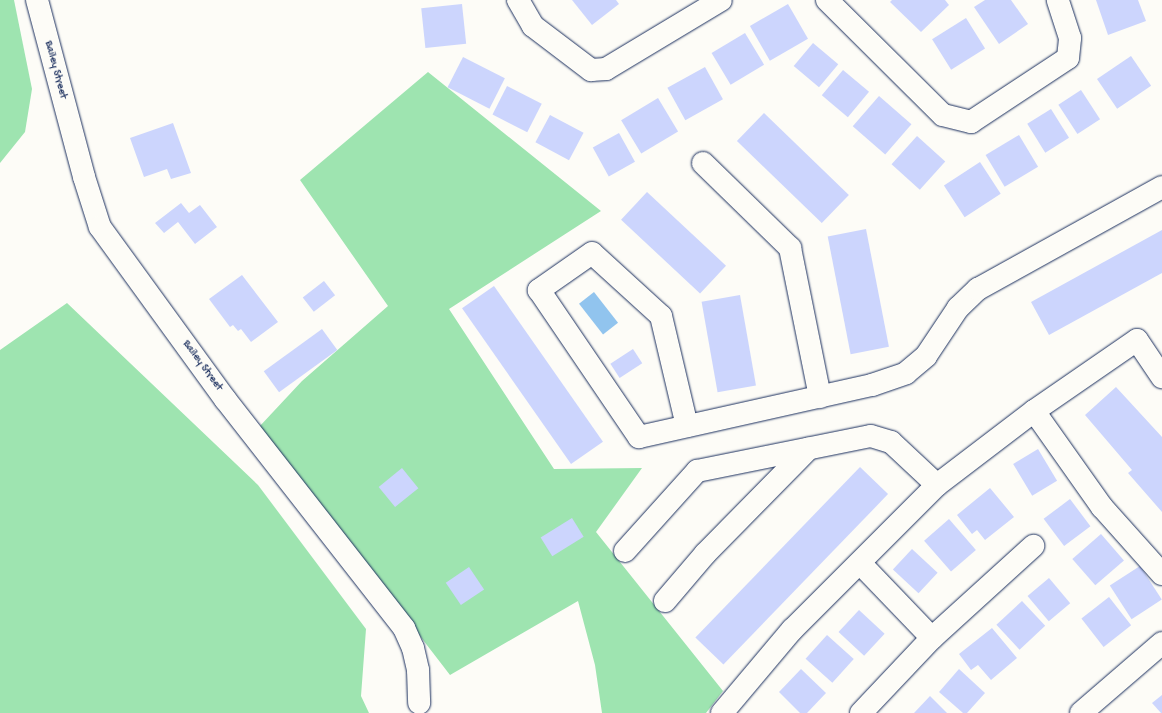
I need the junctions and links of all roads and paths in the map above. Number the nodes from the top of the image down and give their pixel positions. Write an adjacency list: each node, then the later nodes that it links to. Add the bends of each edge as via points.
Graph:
1 (37, 0): 21 (street, Bailey Street, via 84,177 100,227 225,398 404,628 413,648 418,670)
2 (518, 0): 3 (street, via 533,26 591,70 606,69)
3 (721, 0)
4 (827, 0): 5 (street, via 943,116 970,122 1068,58 1070,38)
5 (1058, 0)
6 (703, 163): 9 (street, via 790,248)
7 (1162, 187): 9 (street, via 978,289 958,308 926,356 906,373 872,385)
8 (1162, 377): 10 (street, via 1137,340)
9 (820, 397): 11 (street)
10 (1034, 411): 13 (street); 17 (street, via 1102,507)
11 (687, 426): 11 (street, via 661,316 592,253 539,290 639,437)
12 (809, 448): 13 (street, via 871,436 891,442); 15 (street, via 697,471); 18 (street, via 705,554)
13 (937, 485): 16 (street)
14 (1033, 546): 19 (street)
15 (625, 551)
16 (860, 563): 19 (street); 22 (street, via 792,630)
17 (1162, 574)
18 (665, 601)
19 (932, 638): 23 (street)
20 (1162, 643): 24 (street)
21 (419, 703)
22 (732, 709)
23 (861, 713)
24 (1081, 713)

